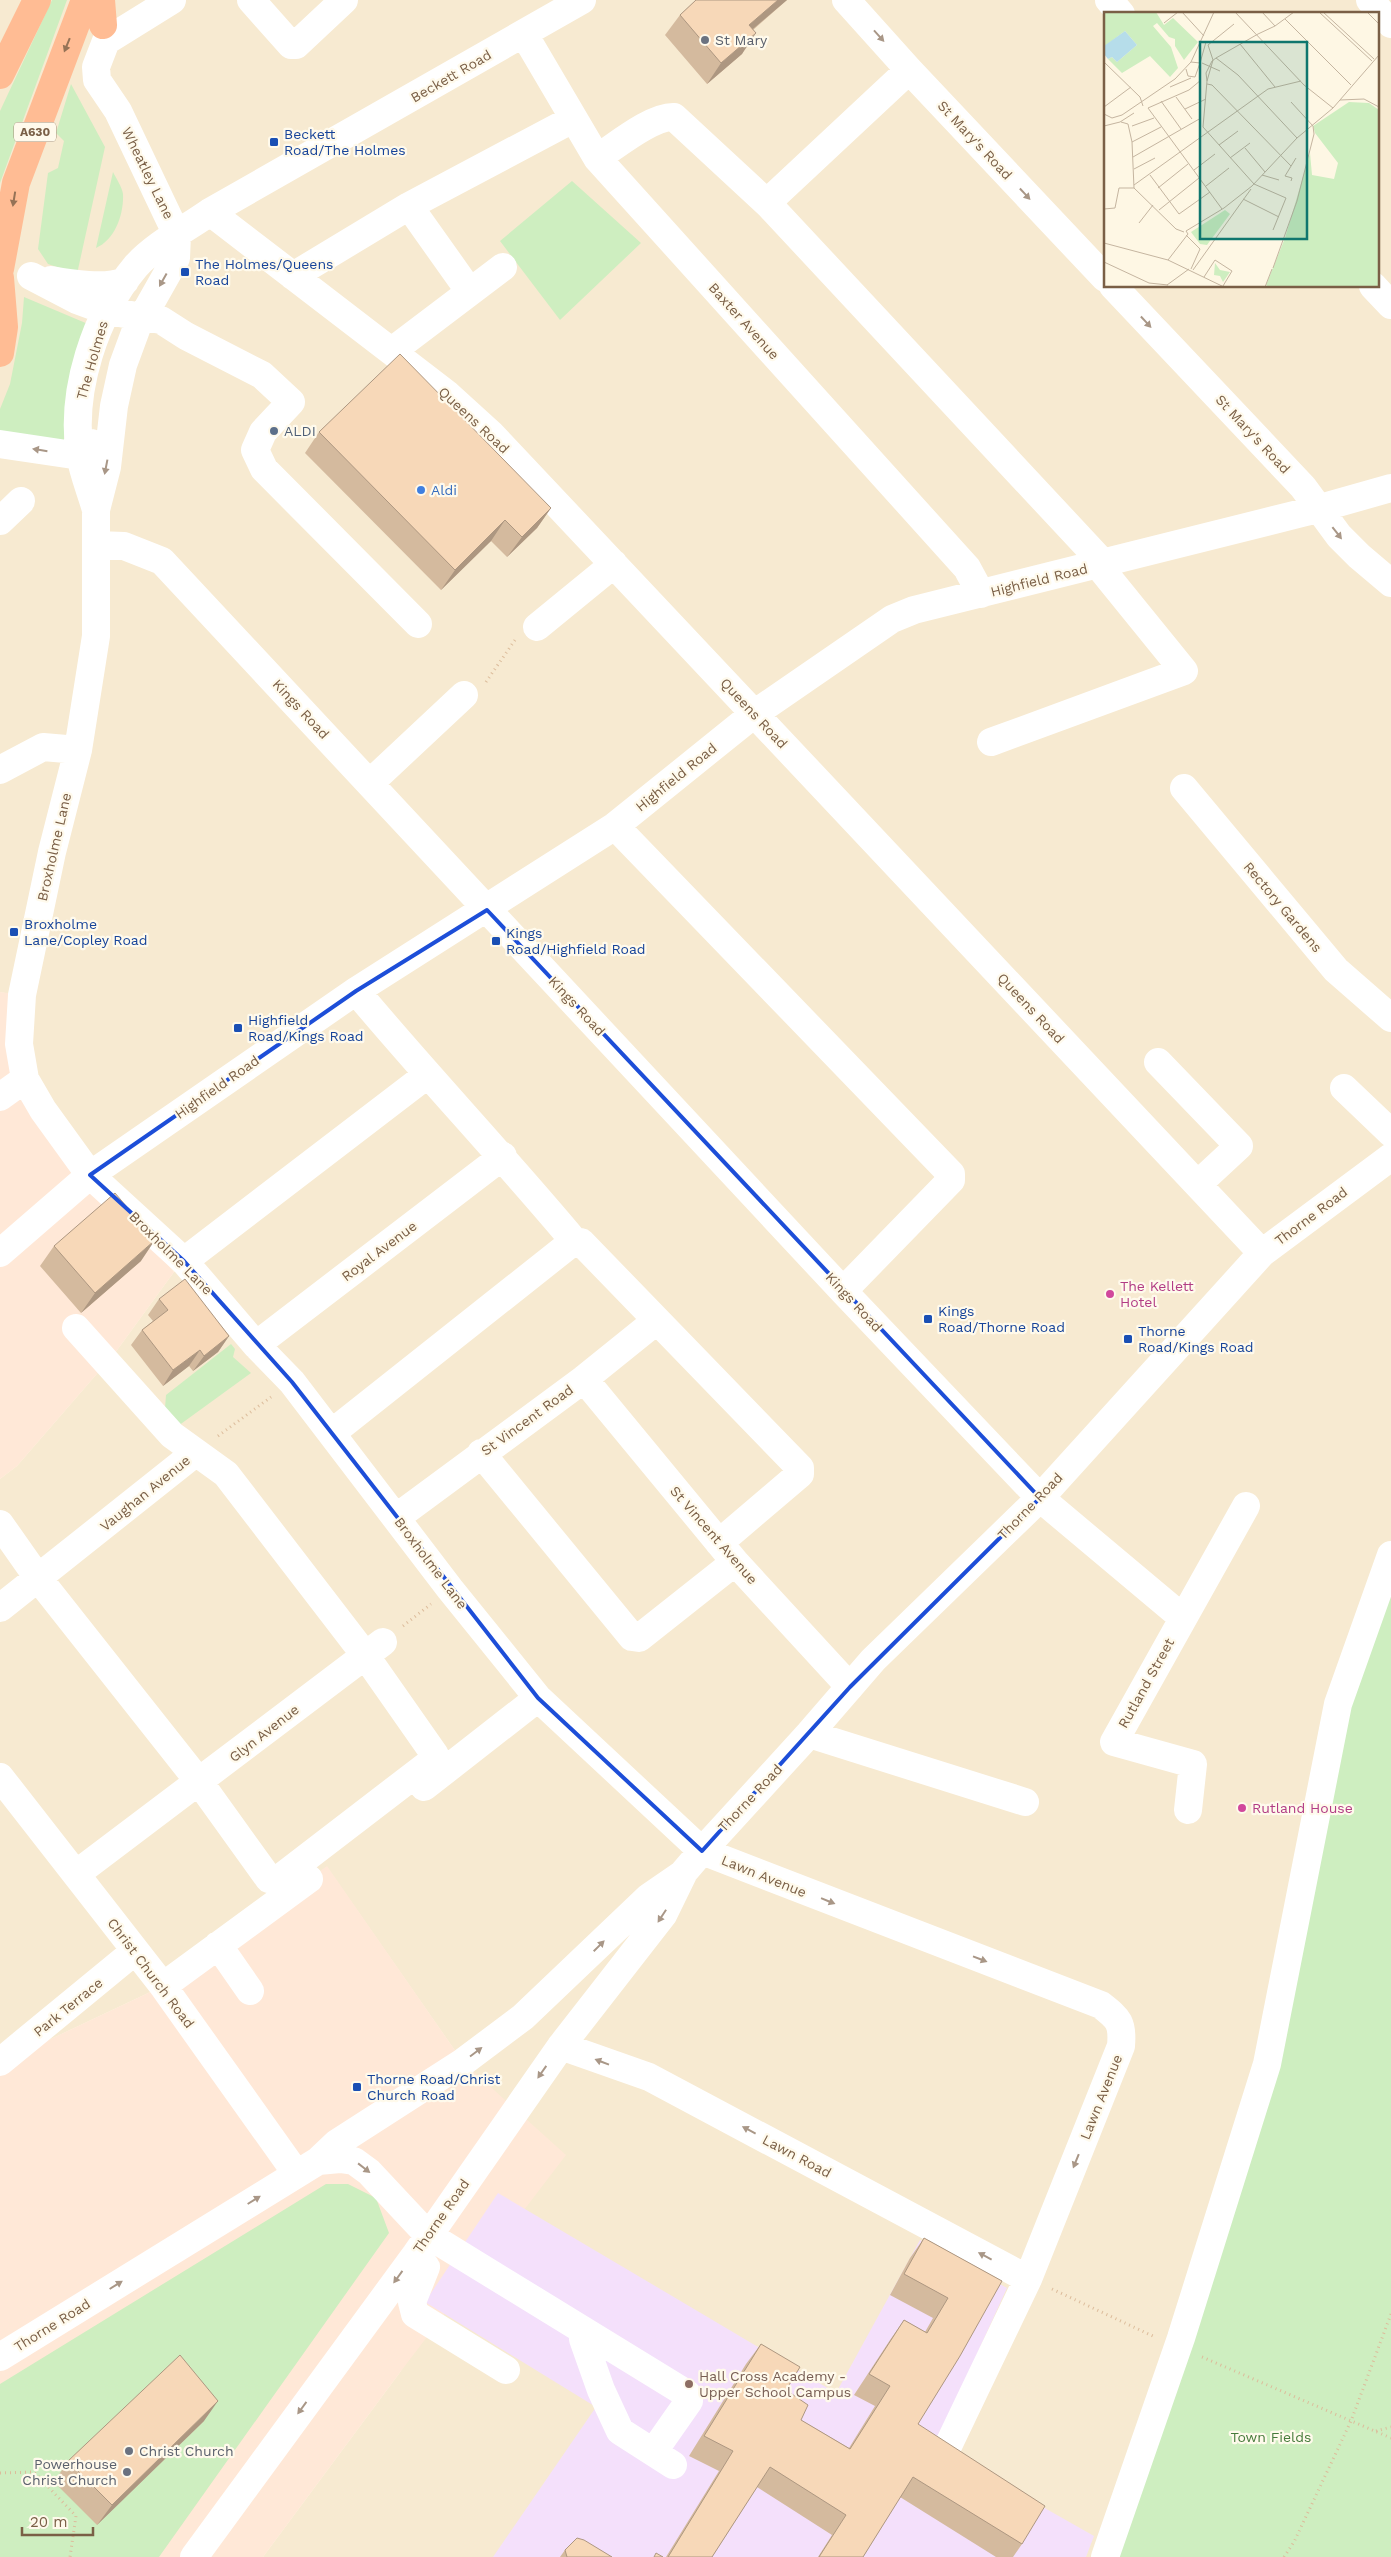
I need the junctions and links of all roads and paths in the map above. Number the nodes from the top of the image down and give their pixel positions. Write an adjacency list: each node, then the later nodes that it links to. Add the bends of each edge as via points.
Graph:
1 (37, 0): 15 (highway)
2 (85, 0): 24 (highway, A630, one-way to 24, via 16,182)
3 (172, 0): 11 (street)
4 (251, 0): 5 (street, via 288,44 296,45)
5 (344, 0)
6 (582, 0): 13 (street, Beckett Road)
7 (846, 0): 14 (street, St Mary's Road, one-way to 14)
8 (1109, 0): 10 (street)
9 (1370, 0): 12 (street)
10 (1119, 12)
11 (103, 22): 22 (street, Wheatley Lane, via 95,74 99,86 118,111)
12 (1391, 24)
13 (524, 34): 16 (street, Baxter Avenue); 17 (street, Beckett Road)
14 (908, 70): 19 (street, via 772,198); 28 (street, St Mary's Road, one-way to 28)
15 (0, 75)
16 (573, 119): 18 (street, Baxter Avenue); 20 (street)
17 (320, 150): 21 (street, The Holmes)
18 (597, 158): 19 (street, via 655,121 674,117); 50 (street, Baxter Avenue, via 967,568)
19 (769, 205): 48 (street)
20 (409, 206): 27 (street); 32 (street)
21 (210, 212): 22 (street, The Holmes); 27 (street, Queens Road)
22 (177, 235): 29 (street, The Holmes, via 155,249); 35 (street, The Holmes, one-way to 35, via 176,258)
23 (503, 267): 32 (street)
24 (0, 269)
25 (0, 276): 26 (street); 37 (highway, via 4,327)
26 (31, 276): 29 (street, via 99,285); 34 (street)
27 (293, 276): 36 (street, Queens Road)
28 (1104, 277)
29 (125, 282): 34 (street, The Holmes)
30 (1115, 288): 43 (street, St Mary's Road, one-way to 43, via 1303,487)
31 (1376, 288): 33 (street)
32 (470, 292): 36 (street)
33 (1391, 305)
34 (105, 315): 35 (street); 40 (street, The Holmes, via 78,405)
35 (140, 321): 38 (street, The Holmes, via 123,365); 51 (street, via 161,320 262,375 290,402 263,432 255,450 264,469)
36 (392, 351): 47 (street, Queens Road, via 491,434)
37 (0, 353)
38 (114, 406): 40 (street, The Holmes); 44 (street, The Holmes, one-way to 44, via 107,467)
39 (0, 444): 40 (street, one-way to 39)
40 (80, 456): 44 (street, The Holmes)
41 (1391, 488): 43 (street, Highfield Road)
42 (21, 500): 45 (street)
43 (1319, 508): 48 (street, Highfield Road); 49 (street, St Mary's Road, one-way to 49, via 1358,556)
44 (96, 510): 46 (street, The Holmes)
45 (0, 521)
46 (98, 545): 56 (street, Broxholme Lane, via 96,636); 58 (street, Kings Road, via 124,546 162,560)
47 (614, 564): 52 (street); 54 (street, Queens Road)
48 (1100, 564): 50 (street, Highfield Road); 55 (street, via 1184,672)
49 (1391, 583)
50 (981, 594): 54 (street, Highfield Road, via 914,610 892,619)
51 (418, 624)
52 (537, 626): 53 (path, via 527,626 504,653 489,679 477,691)
53 (464, 695): 58 (street)
54 (754, 714): 60 (street, Highfield Road); 74 (street, Queens Road)
55 (991, 742)
56 (78, 750): 57 (street, via 43,747); 63 (street, Broxholme Lane)
57 (0, 770)
58 (370, 783): 61 (street, Kings Road)
59 (1184, 788): 64 (street, Rectory Gardens, via 1336,970)
60 (615, 826): 61 (street, Highfield Road); 79 (street, via 951,1174 951,1180)
61 (487, 910): 62 (street, Highfield Road); 79 (street, Kings Road)
62 (356, 991): 66 (street); 73 (street, Highfield Road)
63 (11, 994): 67 (street, Broxholme Lane)
64 (1391, 1018)
65 (1158, 1062): 74 (street, via 1239,1146)
66 (427, 1075): 71 (street); 78 (street)
67 (25, 1079): 69 (street); 73 (street, Broxholme Lane)
68 (1344, 1088): 70 (street)
69 (0, 1097)
70 (1391, 1133)
71 (503, 1156): 75 (street); 82 (street, Royal Avenue)
72 (1391, 1157): 77 (street, Thorne Road)
73 (90, 1175): 76 (street, Highfield Road); 78 (street, Broxholme Lane)
74 (1198, 1184): 77 (street, Queens Road)
75 (574, 1241): 80 (street, via 581,1242); 85 (street)
76 (0, 1253)
77 (1262, 1253): 88 (street, Thorne Road)
78 (184, 1261): 82 (street, Broxholme Lane)
79 (843, 1291): 88 (street, Kings Road)
80 (656, 1321): 83 (street, St Vincent Road); 92 (street, via 800,1468 800,1474)
81 (76, 1328): 86 (street, via 172,1435)
82 (256, 1345): 84 (street, Broxholme Lane)
83 (584, 1379): 87 (street, St Vincent Road); 92 (street, St Vincent Avenue)
84 (292, 1382): 85 (street, Broxholme Lane); 86 (path, Vaughan Avenue)
85 (333, 1432): 90 (street, Broxholme Lane)
86 (195, 1453): 94 (street, Vaughan Avenue); 98 (street, via 226,1474)
87 (481, 1453): 90 (street, St Vincent Road); 92 (street, via 632,1637 639,1638)
88 (1040, 1498): 97 (street); 99 (street, Thorne Road, via 873,1660)
89 (1246, 1506): 97 (street, Rutland Street)
90 (397, 1517): 95 (street, Broxholme Lane)
91 (0, 1524): 94 (street)
92 (727, 1553): 99 (street, St Vincent Avenue)
93 (1391, 1555): 120 (street, via 1338,1704 1267,2064)
94 (38, 1578): 96 (street, Vaughan Avenue); 103 (street)
95 (450, 1589): 98 (path); 100 (street, Broxholme Lane)
96 (0, 1608)
97 (1183, 1618): 105 (street, Rutland Street, via 1114,1742 1193,1764)
98 (374, 1649): 103 (street, Glyn Avenue); 103 (street, via 435,1760 276,1882 269,1880)
99 (850, 1687): 101 (street, Thorne Road)
100 (538, 1698): 106 (street, Broxholme Lane); 109 (street, via 327,1866)
101 (809, 1734): 104 (street); 106 (street, Thorne Road)
102 (0, 1777): 108 (street, Christ Church Road)
103 (200, 1782): 108 (street, Glyn Avenue)
104 (1025, 1802)
105 (1188, 1810)
106 (702, 1851): 107 (street, Thorne Road); 117 (street, Lawn Avenue, one-way to 117, via 1101,2005 1115,2016 1122,2029 1122,2046)
107 (684, 1872): 113 (street, Thorne Road, one-way to 113, via 663,1915); 115 (street, Thorne Road, one-way to 107, via 337,2143 463,2062 523,2017 649,1897)
108 (76, 1874): 110 (street, Christ Church Road)
109 (218, 1946): 111 (street); 112 (street)
110 (135, 1952): 111 (street, Christ Church Road); 114 (street, Park Terrace)
111 (163, 1986): 115 (street, Christ Church Road)
112 (250, 1991)
113 (561, 2046): 116 (street, Thorne Road, one-way to 116); 117 (street, Lawn Road, one-way to 113, via 649,2077)
114 (0, 2062)
115 (307, 2167): 116 (street, one-way to 116, via 340,2158 354,2161 369,2172); 121 (street, Thorne Road, one-way to 115)
116 (422, 2244): 119 (street); 122 (street, via 426,2267 412,2302 415,2314); 130 (street, Thorne Road, one-way to 130)
117 (1028, 2279): 120 (path); 127 (street, Lawn Avenue)
118 (1391, 2314): 123 (path)
119 (584, 2331): 119 (street, via 687,2394 689,2401 664,2458 620,2431 601,2390 583,2339)
120 (1178, 2347): 123 (path); 131 (street)
121 (0, 2357)
122 (506, 2370)
123 (1350, 2420): 125 (path); 132 (path)
124 (1391, 2428): 125 (path)
125 (1375, 2431): 126 (path)
126 (1391, 2438)
127 (948, 2446)
128 (0, 2473): 129 (path, via 34,2472 76,2516)
129 (70, 2557)
130 (194, 2557)
131 (1105, 2557)
132 (1284, 2557)

